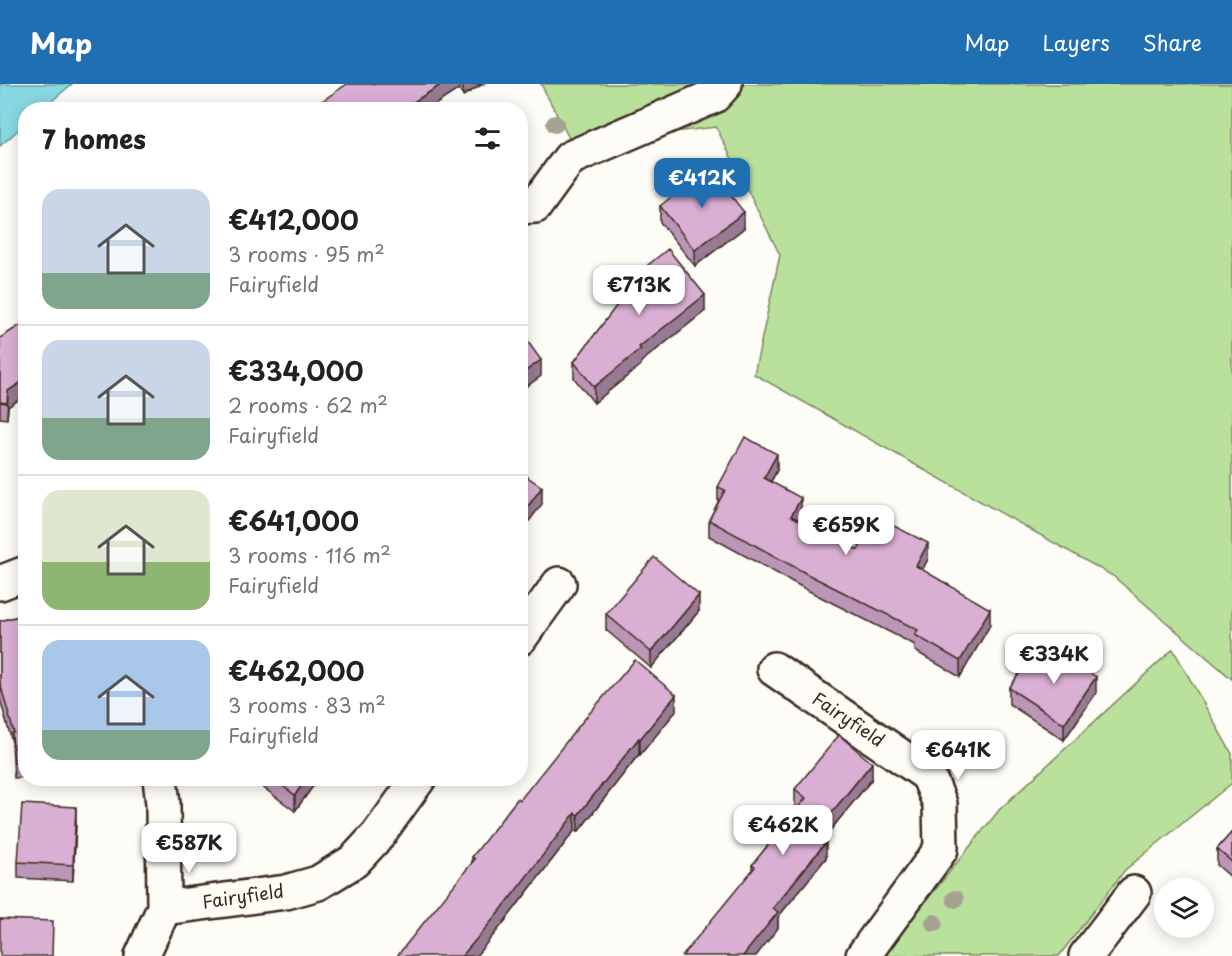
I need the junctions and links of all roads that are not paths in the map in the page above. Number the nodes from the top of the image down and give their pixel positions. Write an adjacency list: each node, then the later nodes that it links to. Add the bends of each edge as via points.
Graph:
1 (725, 84): 2 (street, via 714,96 570,158)
2 (528, 206)
3 (18, 576): 4 (street)
4 (0, 583)
5 (559, 584): 6 (street)
6 (528, 627)
7 (774, 669): 13 (street, Fairyfield, via 928,774 940,804 941,849)
8 (161, 786): 11 (street)
9 (413, 786): 11 (street, Fairyfield, via 354,861 318,884)
10 (1134, 893): 14 (street)
11 (164, 908): 12 (street)
12 (142, 956)
13 (863, 956)
14 (1086, 956)

